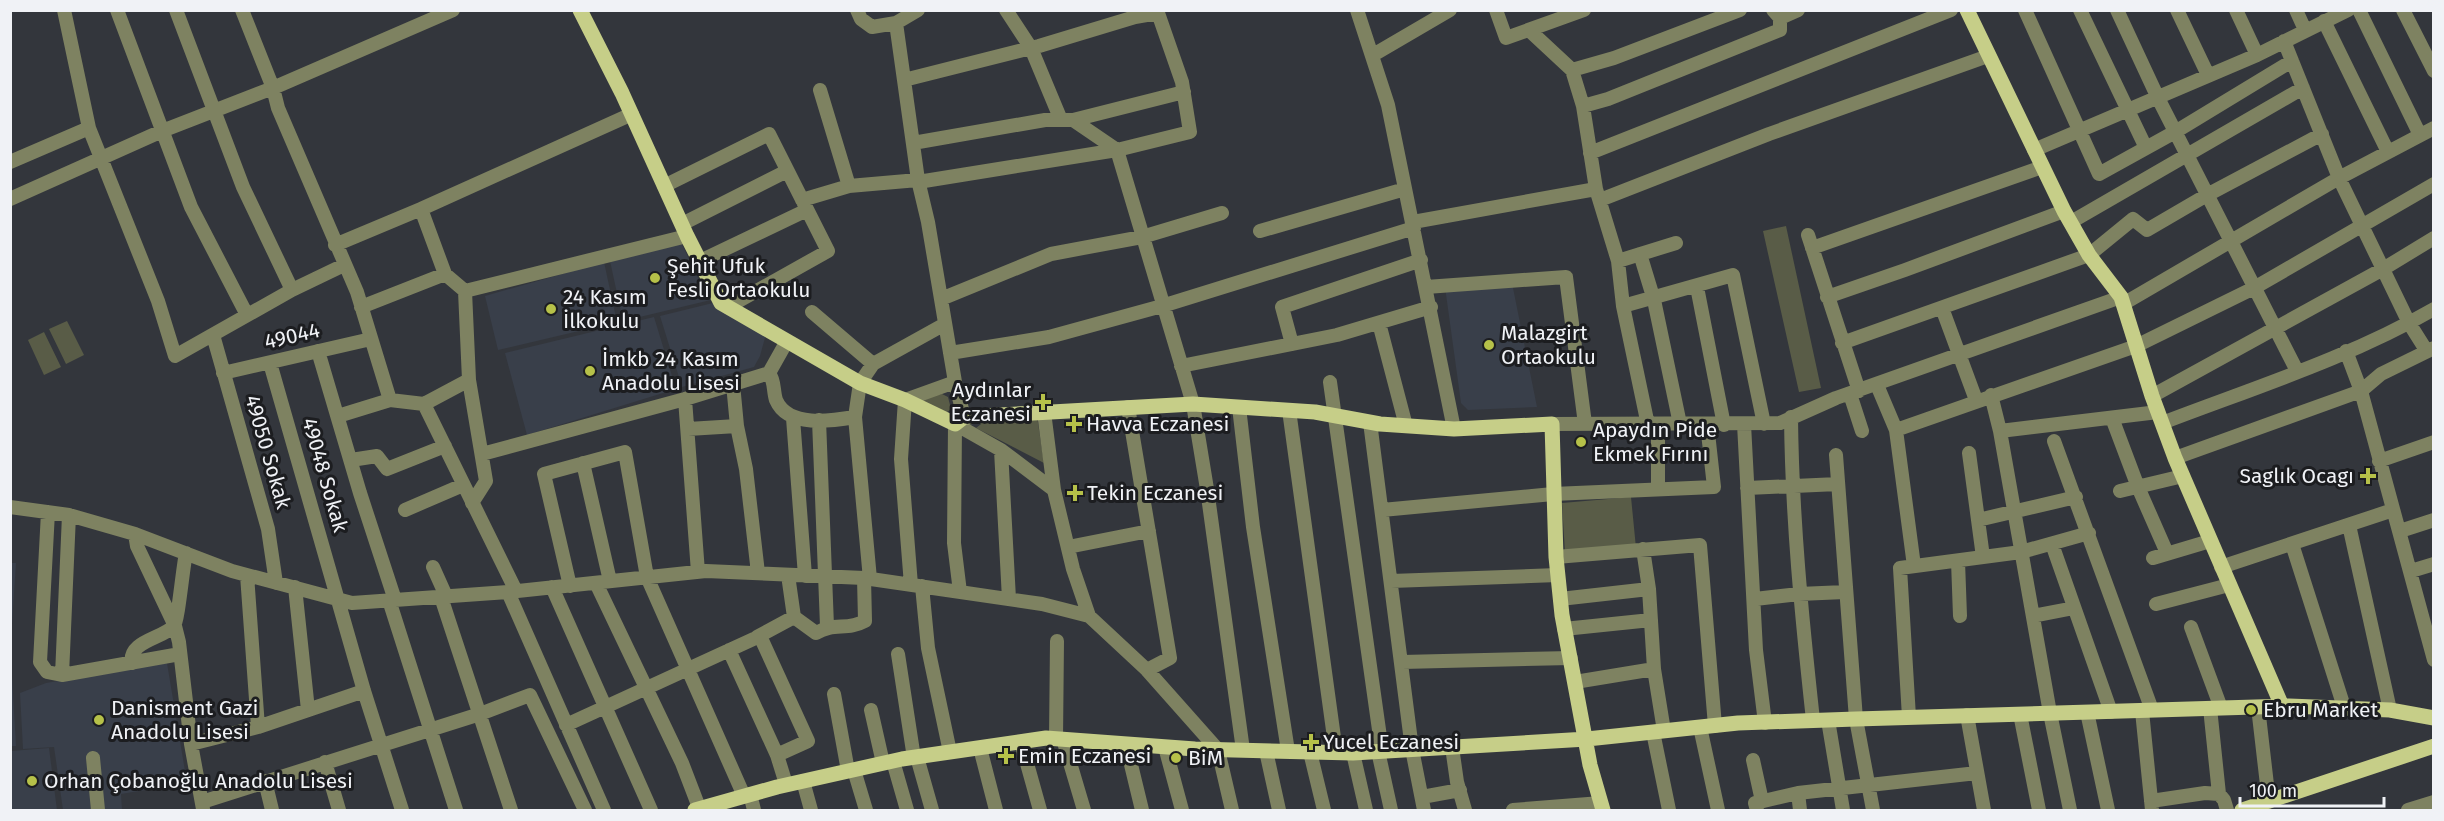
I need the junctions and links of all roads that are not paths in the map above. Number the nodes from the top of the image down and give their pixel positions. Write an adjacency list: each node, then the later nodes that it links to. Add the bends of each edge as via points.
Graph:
1 (64, 10): 55 (street)
2 (117, 10): 57 (street)
3 (176, 10): 52 (street)
4 (242, 10): 45 (street)
5 (453, 10): 30 (street)
6 (580, 10): 53 (main road)
7 (857, 10): 32 (street, via 872,27)
8 (918, 10): 32 (street)
9 (1006, 10): 36 (street)
10 (1356, 10): 37 (street)
11 (1450, 10): 37 (street)
12 (1496, 10): 33 (street, via 1506,38)
13 (1584, 10): 27 (street)
14 (1740, 10): 42 (street)
15 (1798, 10): 29 (street)
16 (1951, 10): 67 (street)
17 (1967, 10): 39 (main road)
18 (2025, 10): 58 (street)
19 (2080, 10): 51 (street)
20 (2117, 10): 49 (street)
21 (2177, 10): 43 (street)
22 (2236, 10): 38 (street)
23 (2296, 10): 34 (street)
24 (2348, 10): 31 (street)
25 (2359, 10): 61 (street)
26 (2403, 10): 41 (street)
27 (1567, 13): 33 (street)
28 (1134, 14): 36 (street); 48 (street, via 1158,13)
29 (1776, 14): 50 (street, via 1780,30)
30 (430, 15): 45 (street)
31 (2324, 21): 34 (street); 66 (street)
32 (896, 23): 44 (street)
33 (1529, 30): 42 (street)
34 (2305, 30): 35 (street)
35 (2284, 41): 38 (street); 40 (street)
36 (1031, 48): 44 (street); 54 (street)
37 (1373, 55): 78 (street, via 1389,105)
38 (2257, 55): 43 (street)
39 (1988, 56): 65 (main road); 79 (street)
40 (2292, 61): 46 (street); 59 (street)
41 (2432, 66)
42 (1572, 70): 50 (street)
43 (2208, 75): 49 (street)
44 (904, 80): 62 (street)
45 (273, 88): 52 (street); 94 (street)
46 (2303, 88): 60 (street); 68 (street)
47 (820, 90): 77 (street)
48 (1184, 92): 54 (street); 64 (street, via 1190,132)
49 (2158, 98): 51 (street); 59 (street)
50 (1583, 106): 67 (street)
51 (2127, 110): 58 (street); 63 (street)
52 (213, 111): 57 (street); 106 (street, via 260,226)
53 (632, 114): 76 (main road); 83 (street)
54 (1067, 120): 62 (street, via 1045,120); 64 (street)
55 (89, 128): 69 (street); 70 (street)
56 (2433, 128): 61 (street)
57 (162, 131): 69 (street); 120 (street, via 191,207)
58 (2079, 131): 63 (street, via 2099,174); 65 (street)
59 (2175, 132): 63 (street); 68 (street)
60 (2322, 134): 73 (street); 80 (street)
61 (2420, 135): 66 (street)
62 (913, 143): 74 (street)
63 (2146, 148)
64 (1117, 150): 74 (street); 90 (street)
65 (2034, 150): 71 (main road)
66 (2388, 152): 73 (street)
67 (1590, 153): 79 (street)
68 (2186, 154): 80 (street); 85 (street)
69 (100, 159): 81 (street); 125 (street, via 158,301 175,356)
70 (10, 162)
71 (2042, 167): 85 (main road); 108 (street, via 1810,242)
72 (788, 171): 76 (street, via 769,134); 82 (street); 88 (street)
73 (2339, 178): 87 (street); 92 (street)
74 (918, 181): 77 (street); 109 (street)
75 (2433, 184): 87 (street)
76 (664, 186): 88 (main road)
77 (849, 186): 82 (street)
78 (1405, 189): 86 (street); 89 (street)
79 (1598, 194): 86 (street); 99 (street)
80 (2207, 195): 92 (street); 96 (street, via 2147,230 2133,219)
81 (10, 199)
82 (805, 205): 98 (street); 116 (street, via 828,251)
83 (421, 209): 94 (street); 102 (street)
84 (1222, 213): 90 (street)
85 (2068, 216): 96 (main road); 108 (street)
86 (1414, 225): 97 (street); 112 (street)
87 (2362, 225): 101 (street); 105 (street)
88 (684, 230): 98 (main road); 107 (street)
89 (1260, 231)
90 (1142, 237): 109 (street, via 1051,254); 112 (street)
91 (2433, 238): 101 (street)
92 (2231, 242): 105 (street); 111 (street)
93 (1676, 243): 95 (street)
94 (335, 245): 100 (street)
95 (1640, 254): 99 (street); 110 (street)
96 (2090, 255): 111 (main road); 117 (street)
97 (1421, 260): 103 (street); 129 (street, via 1282,307)
98 (700, 261): 116 (main road, via 721,303)
99 (1618, 261): 113 (street)
100 (344, 265): 106 (street); 114 (street)
101 (2383, 269): 122 (street); 124 (street)
102 (445, 274): 107 (street); 114 (street)
103 (1426, 287): 115 (street); 173 (street, via 1566,277)
104 (1697, 287): 110 (street); 176 (street); 178 (street, via 1733,275)
105 (2254, 288): 124 (street); 130 (street)
106 (292, 290): 120 (street)
107 (465, 291): 142 (street)
108 (1827, 297): 128 (street)
109 (941, 299): 123 (street)
110 (1654, 300): 113 (street); 174 (street)
111 (2122, 301): 130 (main road); 135 (street)
112 (1162, 306): 134 (street, via 1049,337); 138 (street)
113 (1623, 306): 179 (street)
114 (361, 307): 126 (street)
115 (1431, 307): 121 (street); 183 (street)
116 (728, 308): 127 (main road)
117 (1942, 308): 128 (street); 135 (street)
118 (2433, 309): 122 (street)
119 (812, 312): 137 (street)
120 (247, 315): 125 (street)
121 (1379, 323): 129 (street); 181 (street)
122 (2409, 323): 131 (street); 133 (street)
123 (945, 324): 134 (street); 137 (street)
124 (2273, 328): 139 (street); 151 (street)
125 (213, 335): 140 (street, 49050 Sokak)
126 (371, 339): 132 (street, 49044); 153 (street)
127 (787, 341): 141 (street); 145 (main road)
128 (1842, 343): 149 (street)
129 (1292, 344): 138 (street)
130 (2136, 346): 150 (street); 151 (main road)
131 (2430, 349): 148 (street, via 2382,374)
132 (318, 351): 136 (street, 49044); 163 (street)
133 (2346, 351): 139 (street); 148 (street)
134 (950, 353): 143 (street)
135 (1960, 355): 147 (street); 155 (street)
136 (270, 363): 140 (street, 49044); 265 (street, 49048 Sokak)
137 (873, 364): 145 (street)
138 (1181, 366): 157 (street)
139 (2297, 371): 168 (street)
140 (223, 373): 252 (street, 49050 Sokak, via 268,528)
141 (769, 373): 146 (street); 166 (street, via 779,405)
142 (469, 380): 156 (street); 192 (street)
143 (955, 382): 154 (street); 170 (street)
144 (1330, 382): 162 (street)
145 (860, 383): 154 (main road); 164 (street)
146 (733, 384): 152 (street); 180 (street)
147 (1877, 385): 149 (street); 185 (street)
148 (2361, 391): 194 (street); 196 (street)
149 (1855, 392): 165 (street); 184 (street)
150 (1991, 395): 155 (street); 186 (street)
151 (2152, 396): 168 (main road)
152 (685, 399): 182 (street); 192 (street)
153 (390, 400): 156 (street); 163 (street)
154 (905, 400): 170 (main road); 256 (street, via 901,459)
155 (1976, 400): 185 (street)
156 (424, 404): 189 (street)
157 (1193, 404): 158 (main road); 159 (main road); 336 (street)
158 (1128, 407): 161 (main road); 220 (street)
159 (1239, 407): 160 (main road); 338 (street, via 1253,527)
160 (1289, 410): 162 (main road); 342 (street)
161 (1044, 412): 170 (main road); 205 (street)
162 (1335, 416): 171 (main road); 339 (street)
163 (338, 417): 195 (street)
164 (855, 417): 169 (street); 249 (street)
165 (1791, 417): 178 (street, via 1780,423); 201 (street)
166 (793, 418): 169 (street); 246 (street)
167 (2112, 418): 168 (street); 186 (street); 202 (street)
168 (2160, 418): 194 (main road)
169 (819, 420): 247 (street)
170 (959, 421): 190 (street); 261 (street, via 954,543)
171 (1370, 422): 181 (main road); 212 (street)
172 (1552, 423): 173 (street); 183 (main road); 207 (main road)
173 (1585, 424): 179 (street)
174 (1680, 424): 175 (street); 179 (street)
175 (1707, 424): 176 (street); 204 (street, via 1714,487)
176 (1724, 424): 177 (street)
177 (1744, 424): 178 (street); 203 (street)
178 (1764, 424)
179 (1653, 425): 204 (street)
180 (737, 426): 182 (street); 242 (street)
181 (1406, 426): 183 (main road)
182 (688, 429): 241 (street)
183 (1454, 429)
184 (1862, 430)
185 (1896, 430): 237 (street)
186 (2000, 431): 215 (street)
187 (2054, 441): 208 (street)
188 (2433, 442): 196 (street)
189 (445, 446): 195 (street, via 387,469 377,456); 200 (street)
190 (1001, 450): 205 (street); 266 (street)
191 (1969, 453): 217 (street)
192 (482, 454): 209 (street, via 486,481)
193 (1836, 455): 199 (street)
194 (2175, 458): 198 (main road)
195 (351, 460): 269 (street)
196 (2379, 461): 213 (street)
197 (583, 463): 248 (street, via 624,452); 250 (street); 255 (street, via 544,474)
198 (2183, 476): 202 (street); 224 (main road)
199 (1838, 484): 201 (street); 262 (street)
200 (463, 485): 209 (street); 211 (street)
201 (1791, 487): 203 (street); 263 (street)
202 (2138, 487): 206 (street); 231 (street)
203 (1747, 488): 268 (street)
204 (1658, 489): 207 (street)
205 (1054, 490): 227 (street)
206 (2120, 491)
207 (1553, 494): 212 (street); 232 (main road)
208 (2076, 497): 215 (street); 222 (street)
209 (472, 503): 260 (street)
210 (10, 507): 214 (street)
211 (405, 510)
212 (1382, 510): 251 (street)
213 (2393, 510): 219 (street); 221 (street)
214 (48, 512): 216 (street); 294 (street, via 40,662 47,672)
215 (2015, 512): 217 (street); 229 (street)
216 (69, 515): 223 (street); 294 (street)
217 (1978, 520): 233 (street)
218 (2433, 520): 221 (street)
219 (2349, 525): 226 (street); 307 (street)
220 (1149, 531): 227 (street); 293 (street, via 1170,658)
221 (2400, 531): 240 (street)
222 (2089, 533): 225 (street); 306 (street)
223 (135, 534): 230 (street); 278 (street)
224 (2210, 541): 231 (street); 239 (main road)
225 (2052, 544): 229 (street); 271 (street)
226 (2292, 544): 239 (street); 301 (street)
227 (1068, 547): 273 (street)
228 (1643, 549): 232 (street); 259 (street); 320 (street, via 1700,544)
229 (2021, 552): 233 (street); 275 (street)
230 (186, 554): 243 (street); 278 (street)
231 (2167, 554): 234 (street)
232 (1556, 557): 245 (main road)
233 (1983, 557): 235 (street)
234 (2153, 558)
235 (1958, 561): 237 (street); 274 (street)
236 (2433, 564): 240 (street)
237 (1914, 566): 314 (street, via 1900,568)
238 (433, 567): 264 (street)
239 (2221, 567): 254 (main road)
240 (2411, 571): 272 (street)
241 (698, 572): 242 (street); 248 (street)
242 (758, 573): 244 (street)
243 (247, 575): 252 (street); 321 (street)
244 (788, 575): 246 (street); 276 (street)
245 (1558, 575): 251 (street); 267 (main road)
246 (805, 576): 247 (street)
247 (825, 576): 249 (street); 279 (street)
248 (647, 578): 250 (street); 291 (street)
249 (867, 579): 256 (street); 279 (street, via 865,621 854,627)
250 (610, 581): 253 (street)
251 (1391, 581): 289 (street)
252 (276, 583): 258 (street)
253 (596, 583): 255 (street); 296 (street)
254 (2229, 585): 270 (street); 299 (main road)
255 (570, 586): 257 (street)
256 (916, 586): 261 (street); 340 (street)
257 (552, 587): 260 (street); 302 (street)
258 (295, 588): 265 (street); 304 (street)
259 (1649, 589): 267 (street); 277 (street)
260 (512, 592): 264 (street); 319 (street)
261 (960, 592): 266 (street)
262 (1845, 592): 263 (street); 316 (street)
263 (1799, 594): 268 (street); 317 (street)
264 (443, 596): 269 (street); 311 (street)
265 (339, 599): 269 (street, via 352,603); 297 (street, 49048 Sokak)
266 (1009, 599): 273 (street)
267 (1560, 599): 281 (main road)
268 (1755, 599): 318 (street, via 1756,650)
269 (392, 600): 322 (street)
270 (2156, 604)
271 (2074, 608): 275 (street); 309 (street)
272 (2427, 610): 288 (street)
273 (1089, 616): 293 (street)
274 (1960, 616)
275 (2033, 616): 310 (street)
276 (794, 617): 279 (street, via 816,633); 282 (street)
277 (1651, 620): 281 (street); 292 (street)
278 (175, 626): 285 (street); 290 (street, via 136,648)
279 (827, 626)
280 (2191, 627): 303 (street)
281 (1564, 629): 287 (main road)
282 (757, 637): 284 (street); 344 (street, via 760,636 808,741)
283 (1057, 641): 324 (street)
284 (729, 650): 291 (street); 344 (street)
285 (180, 654): 290 (street); 327 (street)
286 (898, 654): 345 (street)
287 (1570, 658): 289 (street); 295 (main road)
288 (2433, 660)
289 (1402, 662): 334 (street)
290 (132, 663): 294 (street)
291 (688, 668): 296 (street); 360 (street)
292 (1654, 669): 295 (street); 323 (street)
293 (1147, 670): 335 (street)
294 (62, 675)
295 (1575, 682): 325 (main road)
296 (647, 689): 302 (street); 377 (street, via 682,763)
297 (363, 691): 304 (street); 329 (street, 49048 Sokak)
298 (834, 694): 350 (street)
299 (2282, 706): 300 (main road); 301 (main road)
300 (2258, 707): 303 (main road); 361 (street)
301 (2344, 707): 307 (main road)
302 (607, 708): 319 (street); 376 (street)
303 (2216, 708): 306 (main road); 359 (street)
304 (308, 710): 321 (street)
305 (871, 710): 349 (street)
306 (2147, 710): 309 (main road); 366 (street)
307 (2390, 710): 315 (main road)
308 (2087, 712): 309 (main road); 310 (main road); 403 (street)
309 (2110, 712)
310 (2050, 713): 312 (main road); 402 (street)
311 (480, 714): 322 (street); 373 (street); 374 (street, via 530,695)
312 (2020, 714): 313 (main road); 401 (street)
313 (1967, 716): 314 (main road); 351 (street)
314 (1909, 717): 316 (main road)
315 (2433, 718)
316 (1856, 719): 317 (main road); 355 (street)
317 (1821, 720): 318 (main road); 356 (street)
318 (1765, 723): 320 (main road)
319 (566, 725): 375 (street)
320 (1707, 726): 323 (main road); 396 (street)
321 (258, 727): 327 (street)
322 (430, 730): 329 (street); 372 (street)
323 (1658, 732): 325 (main road); 395 (street)
324 (1059, 739): 326 (main road); 328 (main road); 385 (street)
325 (1587, 739): 332 (main road); 367 (main road)
326 (1021, 742): 333 (main road); 384 (street)
327 (191, 744): 364 (street)
328 (1126, 744): 331 (main road); 386 (street)
329 (380, 745): 348 (street); 371 (street, 49048 Sokak)
330 (2433, 746): 361 (main road)
331 (1165, 747): 335 (main road); 387 (street)
332 (1452, 747): 334 (main road); 357 (street)
333 (980, 748): 340 (main road); 383 (street)
334 (1412, 749): 339 (main road); 363 (street)
335 (1218, 750): 336 (main road); 388 (street)
336 (1243, 750): 337 (main road)
337 (1266, 751): 338 (main road); 389 (street)
338 (1288, 751): 341 (main road)
339 (1380, 751): 343 (main road); 392 (street)
340 (950, 752): 345 (main road)
341 (1310, 752): 342 (main road); 390 (street)
342 (1336, 752): 343 (main road)
343 (1353, 753): 391 (street)
344 (777, 755): 354 (street)
345 (915, 757): 349 (main road); 382 (street)
346 (93, 758): 368 (street)
347 (1753, 760): 365 (street)
348 (324, 762): 352 (street); 370 (street)
349 (888, 762): 350 (main road); 381 (street)
350 (851, 770): 353 (main road); 380 (street)
351 (1977, 773): 355 (street); 400 (street)
352 (265, 781): 364 (street); 369 (street)
353 (803, 781): 354 (main road); 379 (street)
354 (786, 784): 360 (main road)
355 (1869, 784): 356 (street); 399 (street)
356 (1839, 788): 358 (street); 398 (street)
357 (1460, 790): 363 (street); 393 (street)
358 (1798, 793): 365 (street); 397 (street)
359 (2219, 794): 366 (street, via 2205,793); 404 (street)
360 (747, 795): 377 (main road); 378 (street)
361 (2269, 802): 405 (main road)
362 (2433, 802): 406 (street)
363 (1423, 804)
364 (203, 806)
365 (1759, 806)
366 (2152, 806)
367 (1602, 807): 394 (street)
368 (98, 810)
369 (272, 810)
370 (339, 810)
371 (402, 810)
372 (456, 810)
373 (511, 810)
374 (585, 810)
375 (604, 810)
376 (651, 810)
377 (698, 810)
378 (754, 810)
379 (812, 810)
380 (866, 810)
381 (907, 810)
382 (932, 810)
383 (996, 810)
384 (1040, 810)
385 (1084, 810)
386 (1142, 810)
387 (1182, 810)
388 (1232, 810)
389 (1279, 810)
390 (1323, 810)
391 (1366, 810)
392 (1391, 810)
393 (1465, 810)
394 (1512, 810)
395 (1669, 810)
396 (1718, 810)
397 (1800, 810)
398 (1843, 810)
399 (1873, 810)
400 (1984, 810)
401 (2039, 810)
402 (2070, 810)
403 (2108, 810)
404 (2227, 810)
405 (2242, 810)
406 (2408, 810)

